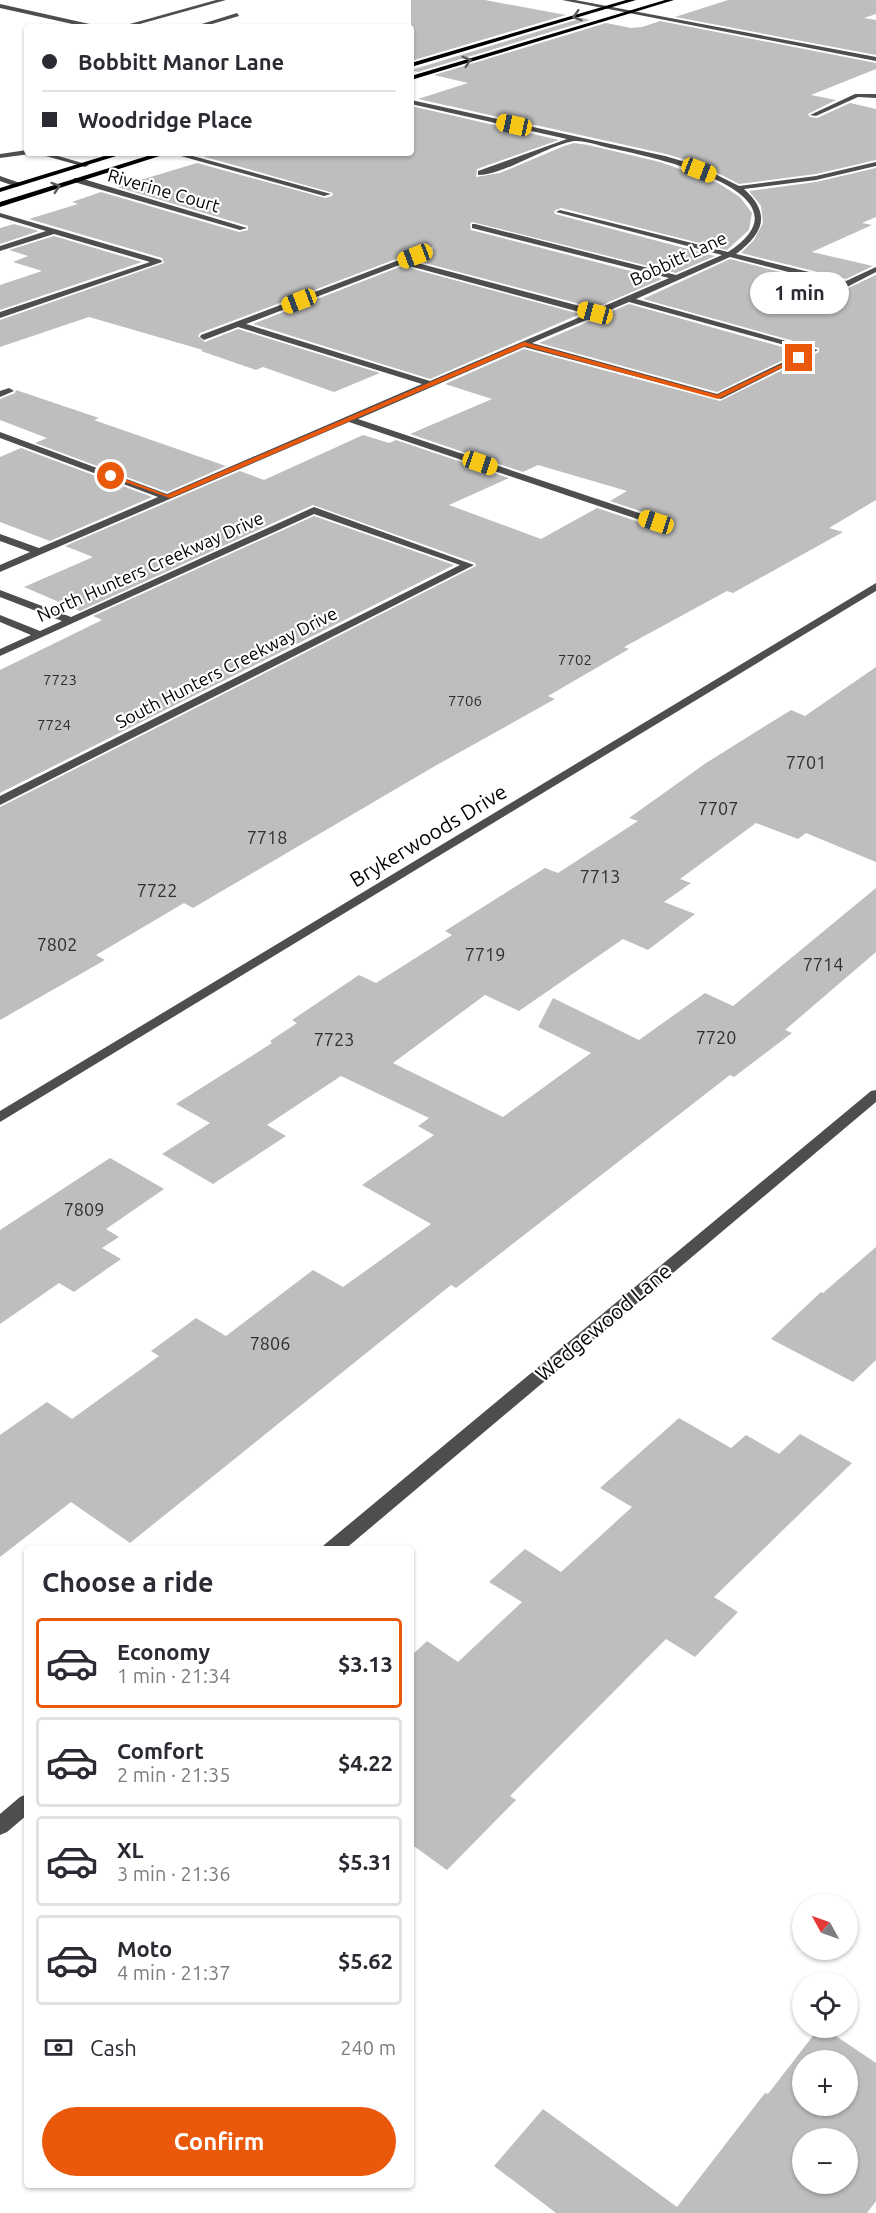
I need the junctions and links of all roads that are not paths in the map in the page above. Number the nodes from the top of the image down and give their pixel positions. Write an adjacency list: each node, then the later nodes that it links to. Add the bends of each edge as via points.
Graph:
1 (223, 0): 10 (street)
2 (565, 0): 6 (street)
3 (633, 0): 6 (main road)
4 (671, 0): 7 (main road)
5 (0, 6): 9 (street)
6 (606, 8): 7 (street); 13 (main road, one-way to 13)
7 (630, 12): 12 (street); 14 (main road, one-way to 7)
8 (237, 15): 11 (street)
9 (81, 24)
10 (133, 24)
11 (206, 24)
12 (876, 59)
13 (414, 64)
14 (414, 77)
15 (876, 96): 17 (street, via 857,95)
16 (414, 103): 18 (street)
17 (814, 115)
18 (575, 139): 28 (street); 32 (street, via 682,164)
19 (24, 152): 20 (street)
20 (0, 156)
21 (52, 156): 25 (street)
22 (113, 156): 25 (main road)
23 (155, 156): 27 (main road)
24 (185, 156): 34 (street)
25 (88, 164): 27 (main road); 31 (main road)
26 (874, 166): 32 (street)
27 (114, 169): 30 (main road)
28 (481, 173)
29 (0, 178): 31 (street)
30 (77, 180): 35 (main road, one-way to 30); 39 (street, Riverine Court)
31 (17, 185): 33 (main road)
32 (737, 188): 43 (street, Bobbitt Lane, via 753,203 758,220 751,237)
33 (0, 190)
34 (327, 194)
35 (0, 205)
36 (560, 212): 43 (street)
37 (0, 215): 40 (street)
38 (475, 226): 46 (street)
39 (243, 228)
40 (54, 231): 41 (street); 49 (street, via 158,262)
41 (0, 249)
42 (428, 251): 44 (street)
43 (727, 255): 45 (street, via 847,284); 46 (street, Bobbitt Lane)
44 (402, 261): 48 (street); 50 (street)
45 (876, 269)
46 (677, 278): 47 (street, Bobbitt Lane)
47 (628, 299): 48 (street, Bobbitt Lane); 52 (street, via 814,350 718,397)
48 (595, 313): 52 (street, Bobbitt Lane)
49 (0, 315)
50 (238, 324): 51 (street); 53 (street)
51 (204, 337)
52 (524, 344): 53 (street, Bobbitt Lane)
53 (430, 384): 54 (street, Bobbitt Lane)
54 (349, 419): 56 (street, Bobbitt Lane); 57 (street)
55 (0, 435): 56 (street)
56 (167, 497): 59 (street, Bobbitt Lane)
57 (656, 522)
58 (0, 537): 59 (street)
59 (39, 552): 61 (street, Bobbitt Lane)
60 (468, 565): 65 (street, North Hunters Creekway Drive, via 314,510); 68 (street, South Hunters Creekway Drive)
61 (0, 569)
62 (876, 586): 70 (street, Brykerwoods Drive)
63 (0, 593): 65 (street)
64 (0, 618): 66 (street)
65 (70, 620): 66 (street, North Hunters Creekway Drive)
66 (39, 634): 67 (street, North Hunters Creekway Drive)
67 (0, 653)
68 (0, 801)
69 (876, 1094): 71 (street, Wedgewood Lane)
70 (0, 1117)
71 (336, 1546)
72 (24, 1806): 73 (street)
73 (0, 1826)

